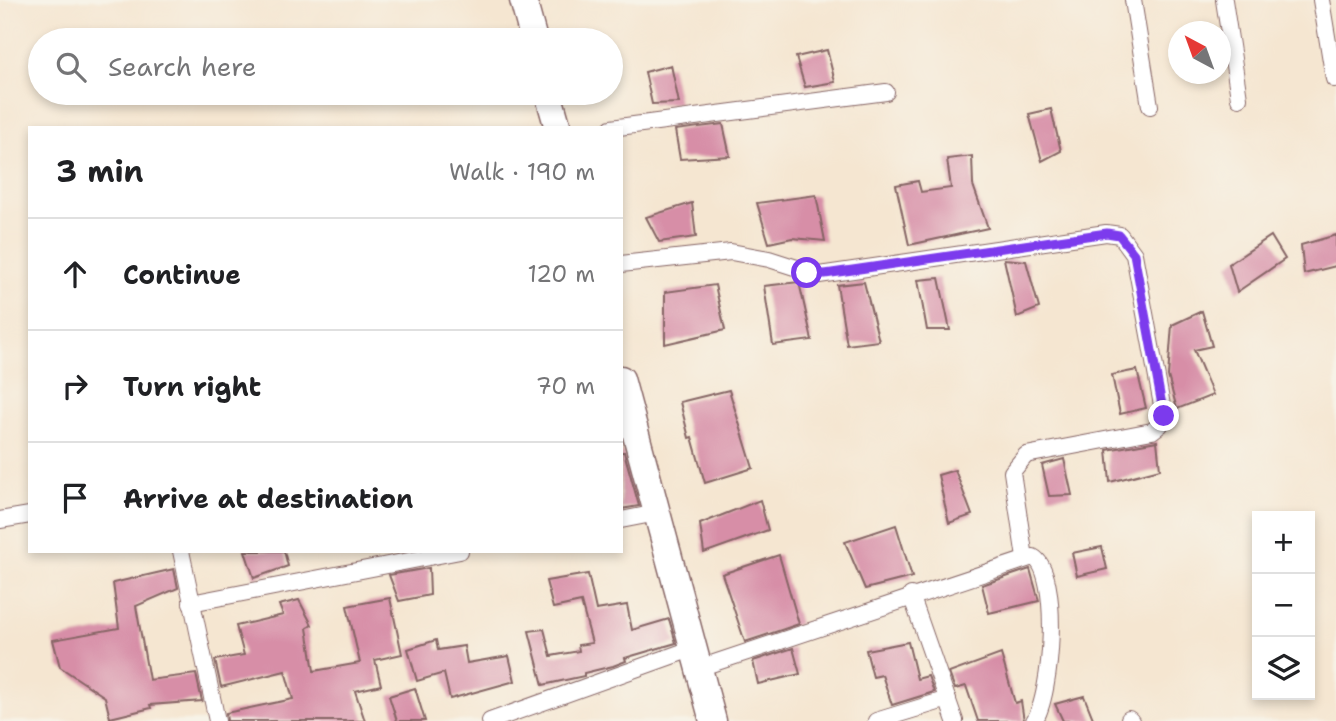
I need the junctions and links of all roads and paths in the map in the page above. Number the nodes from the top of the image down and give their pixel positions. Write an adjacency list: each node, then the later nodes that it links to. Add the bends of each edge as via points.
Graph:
1 (523, 0): 5 (highway)
2 (1133, 0): 10 (street)
3 (1224, 0): 8 (street)
4 (1321, 0): 6 (street)
5 (531, 28)
6 (1334, 79)
7 (886, 92): 12 (street)
8 (1239, 98)
9 (551, 105): 11 (highway)
10 (1150, 106)
11 (557, 126)
12 (623, 126)
13 (623, 264): 21 (street, via 732,252 819,275 1027,243 1119,235 1134,254 1164,416 1152,432 1026,455 1016,463 1012,471)
14 (623, 386): 15 (highway)
15 (657, 513): 18 (street); 24 (highway)
16 (28, 515): 17 (street)
17 (0, 520)
18 (623, 520)
19 (181, 553): 23 (street)
20 (450, 553): 23 (street)
21 (1025, 558): 22 (street); 31 (street, via 1033,556 1041,564 1051,621 1046,690)
22 (911, 595): 24 (street); 25 (street)
23 (191, 603): 27 (street)
24 (696, 658): 28 (street); 29 (highway)
25 (948, 699): 26 (street); 30 (street)
26 (883, 719)
27 (216, 721)
28 (490, 721)
29 (713, 721)
30 (955, 721)
31 (1034, 721)

